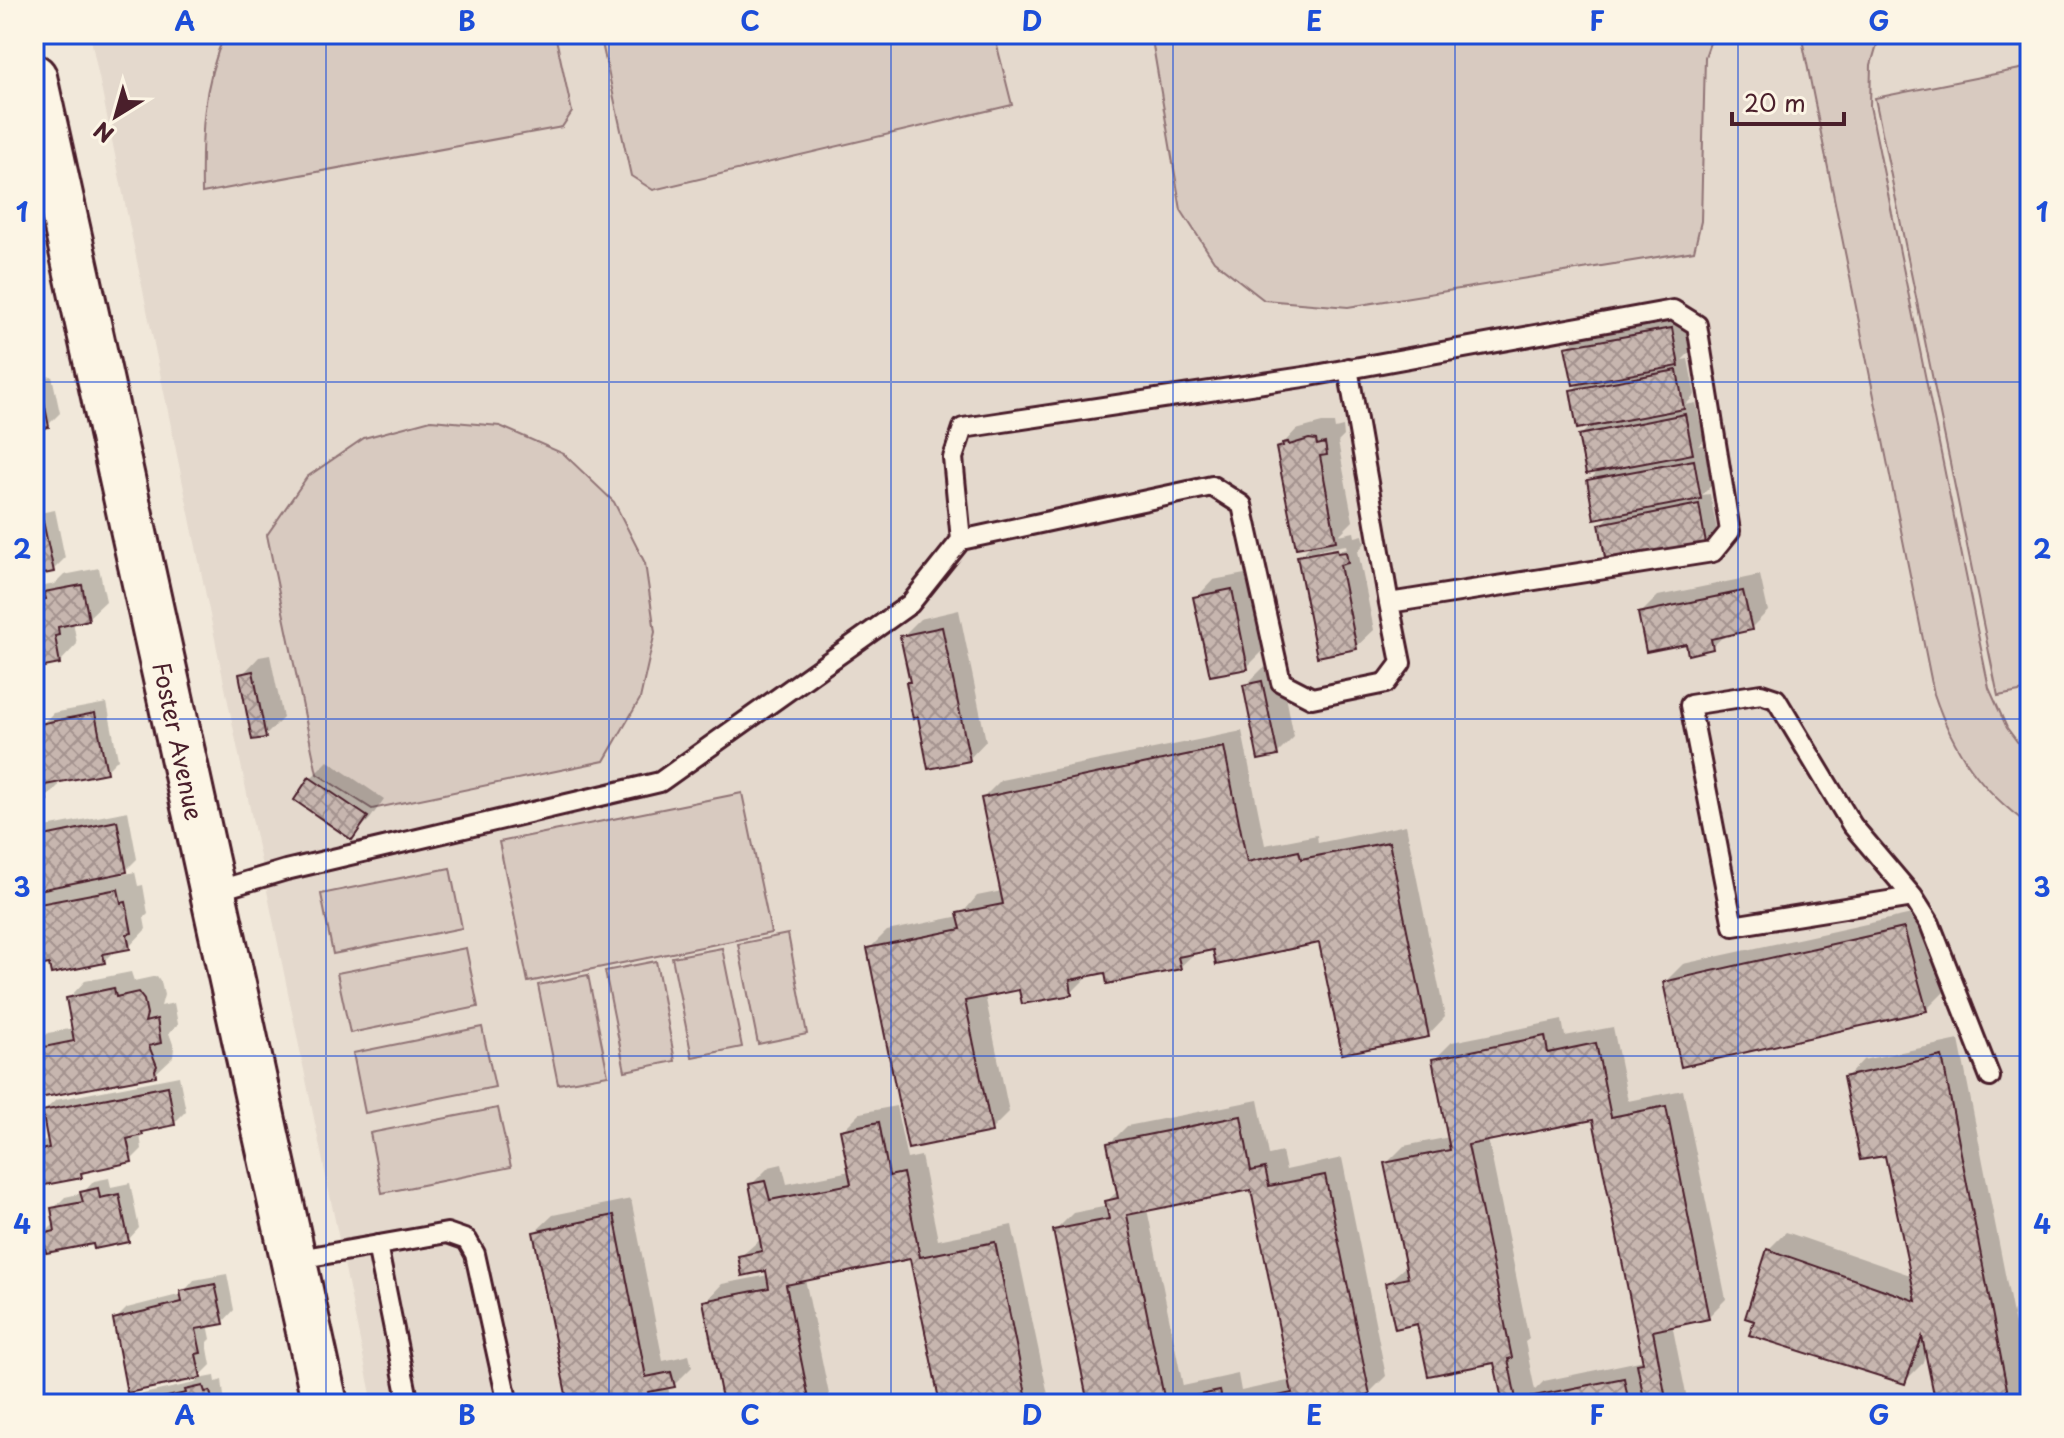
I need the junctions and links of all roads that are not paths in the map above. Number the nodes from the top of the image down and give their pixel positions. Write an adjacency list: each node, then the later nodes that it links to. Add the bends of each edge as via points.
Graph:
1 (34, 77): 5 (street, Foster Avenue)
2 (1348, 368): 3 (lane, via 963,428 953,458); 4 (lane); 4 (lane, via 1673,310 1697,325 1730,531 1713,552)
3 (961, 540): 4 (lane, via 1212,486 1242,505 1281,682 1312,698 1386,683 1401,663); 5 (lane, via 910,604 660,782)
4 (1389, 603)
5 (212, 892): 9 (street, Foster Avenue)
6 (1913, 897): 6 (lane, via 1852,825 1776,699 1761,694 1690,705 1733,926); 7 (lane, via 1930,924)
7 (1990, 1077)
8 (377, 1245): 9 (lane); 11 (lane); 12 (lane, via 447,1233 467,1240 475,1254)
9 (293, 1260): 10 (street, Foster Avenue)
10 (325, 1404)
11 (409, 1404)
12 (508, 1404)

